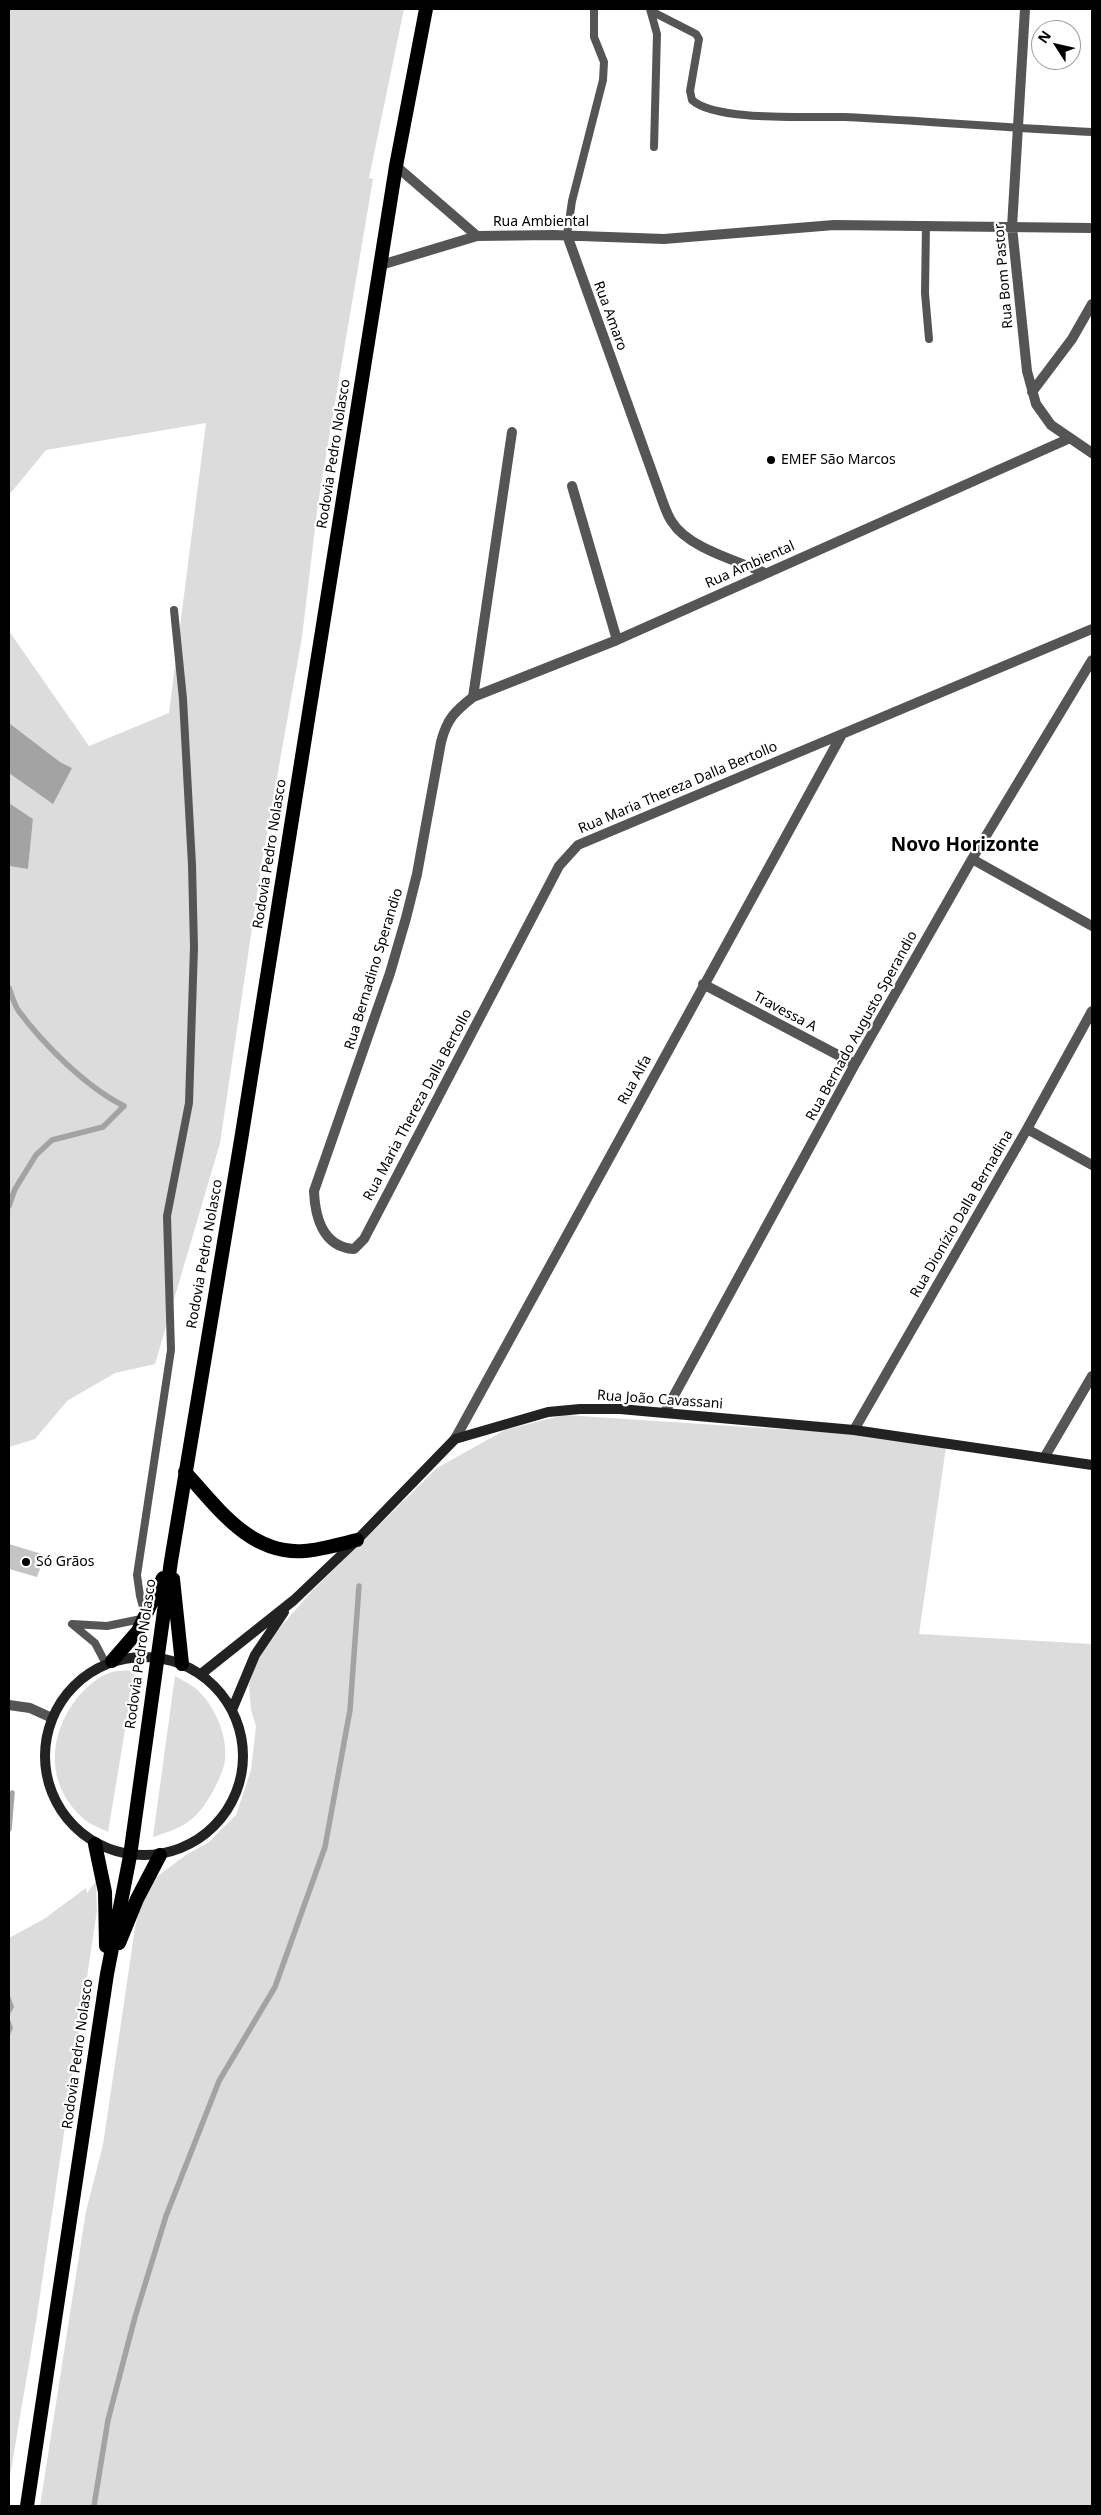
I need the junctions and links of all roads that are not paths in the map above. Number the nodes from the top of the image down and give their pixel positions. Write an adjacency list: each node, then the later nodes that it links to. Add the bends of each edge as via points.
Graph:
1 (426, 9): 8 (highway, Rodovia Pedro Nolasco)
2 (594, 9): 12 (lane, Rua Amaro, via 594,37 604,62 603,80 572,201)
3 (1025, 9): 5 (street, Rua Bom Pastor)
4 (651, 10): 5 (lane, via 700,39 690,91 692,100 707,109 779,118 843,117); 7 (lane, via 656,34)
5 (1017, 129): 6 (lane); 10 (street, Rua Bom Pastor)
6 (1092, 132)
7 (654, 147)
8 (396, 166): 13 (street, Rua Ambiental); 14 (highway, Rodovia Pedro Nolasco)
9 (926, 225): 10 (street, Rua Ambiental); 12 (street, Rua Ambiental, via 834,225 664,239); 16 (lane, via 925,293)
10 (1012, 227): 11 (street, Rua Ambiental); 17 (street, Rua Bom Pastor)
11 (1092, 228)
12 (567, 235): 13 (street, Rua Ambiental); 22 (street, Rua Amaro, via 672,522 683,535 700,545)
13 (477, 236): 14 (street)
14 (381, 265): 44 (highway, Rodovia Pedro Nolasco)
15 (1092, 304): 17 (street, via 1072,338)
16 (929, 339)
17 (1032, 392): 19 (street, Rua Bom Pastor, via 1036,404 1051,425)
18 (512, 432): 27 (street)
19 (1068, 439): 20 (street, Rua Bom Pastor); 22 (street, Rua Ambiental)
20 (1092, 453)
21 (572, 486): 25 (street)
22 (765, 573): 25 (street, Rua Ambiental)
23 (174, 610): 48 (lane, via 188,780 194,948 189,1103 167,1216 171,1350 137,1575)
24 (1092, 629): 29 (street, Rua Maria Thereza Dalla Bertollo)
25 (617, 640): 27 (street, Rua Ambiental)
26 (1092, 660): 30 (street, Rua Bernado Augusto Sperandio)
27 (473, 698): 28 (street, Rua Ambiental)
28 (447, 721): 37 (street, Rua Bernadino Sperandio, via 406,918 314,1191 318,1223 337,1245 354,1249)
29 (841, 736): 32 (street, Rua Alfa); 37 (street, Rua Maria Thereza Dalla Bertollo, via 587,841 570,852 554,874)
30 (972, 859): 31 (street); 34 (street, Rua Bernado Augusto Sperandio)
31 (1092, 926)
32 (703, 984): 34 (street, Travessa A); 41 (street, Rua Alfa)
33 (1092, 1011): 35 (street, Rua Dionízio Dalla Bernadina)
34 (855, 1064): 39 (street, Rua Bernado Augusto Sperandio)
35 (1027, 1129): 36 (street); 40 (street, Rua Dionízio Dalla Bernadina)
36 (1092, 1165)
37 (364, 1239)
38 (1092, 1376): 42 (street)
39 (665, 1412): 40 (main road, Rua João Cavassani); 41 (main road, Rua João Cavassani, via 580,1409 548,1412)
40 (854, 1430): 42 (main road, Rua João Cavassani)
41 (455, 1439): 45 (main road, Rua João Cavassani)
42 (1044, 1458): 43 (main road, Rua João Cavassani)
43 (1092, 1465)
44 (185, 1472): 45 (highway, via 238,1529 271,1547 304,1551); 46 (highway, Rodovia Pedro Nolasco)
45 (356, 1540): 47 (main road, Rua João Cavassani)
46 (171, 1561): 48 (highway); 49 (highway, Rodovia Pedro Nolasco); 51 (highway)
47 (294, 1600): 52 (main road); 54 (main road, via 255,1655)
48 (146, 1618): 50 (highway, via 132,1639); 50 (lane, via 107,1626 72,1624 95,1643)
49 (156, 1657): 50 (main road); 51 (main road); 58 (highway, Rodovia Pedro Nolasco)
50 (109, 1663): 55 (main road, via 89,1673 69,1690)
51 (182, 1664): 52 (main road)
52 (201, 1674): 54 (main road, via 219,1690)
53 (9, 1705): 55 (street, via 30,1708)
54 (232, 1710): 57 (main road, via 243,1745 242,1770 236,1794 223,1816 206,1834 184,1847)
55 (52, 1718): 56 (main road, via 46,1735 44,1761 48,1786 58,1810)
56 (95, 1844): 58 (main road); 59 (highway, via 105,1892)
57 (160, 1855): 58 (main road); 59 (highway, via 137,1899)
58 (130, 1856): 59 (highway, Rodovia Pedro Nolasco)
59 (107, 1974): 60 (highway, Rodovia Pedro Nolasco)
60 (27, 2506)

